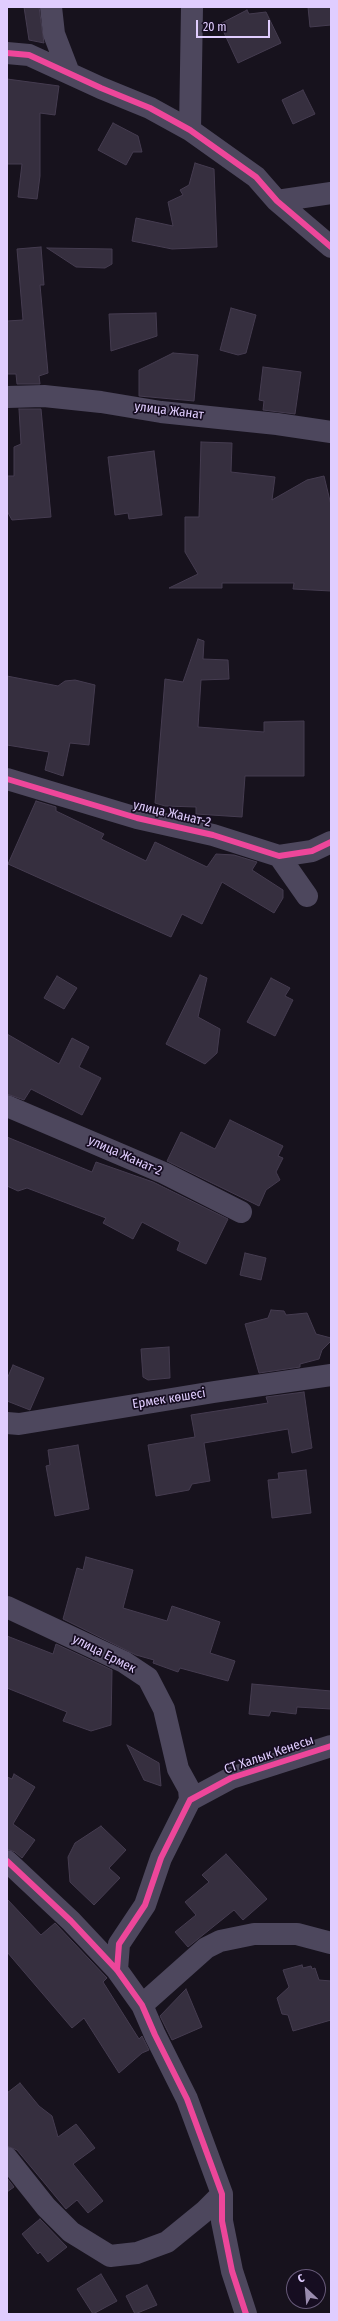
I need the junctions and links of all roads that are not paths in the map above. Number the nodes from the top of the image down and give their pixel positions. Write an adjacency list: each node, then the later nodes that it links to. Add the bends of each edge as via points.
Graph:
1 (51, 7): 4 (street, via 54,34)
2 (192, 7): 5 (street)
3 (7, 53): 4 (street, via 29,55)
4 (69, 73): 5 (street, via 150,108)
5 (190, 130): 7 (street, via 256,177)
6 (331, 193): 7 (street)
7 (277, 201): 8 (street)
8 (331, 247)
9 (7, 397): 10 (street, улица Жанат, via 44,396 101,402 161,412)
10 (331, 432)
11 (7, 779): 13 (street, улица Жанат-2, via 137,818 212,835)
12 (331, 842): 13 (street, улица Жанат-2, via 312,851)
13 (279, 856): 14 (street)
14 (307, 896)
15 (7, 1106): 16 (street, улица Жанат-2, via 164,1173)
16 (241, 1212)
17 (331, 1375): 18 (street, Ермек көшесі, via 19,1424)
18 (7, 1423)
19 (7, 1607): 21 (street, улица Ермек, via 124,1662 148,1678 164,1709 178,1769 189,1789)
20 (331, 1746): 21 (street, СТ Халык Кенесы, via 231,1778)
21 (190, 1800): 24 (street, via 161,1858 146,1905 119,1944)
22 (7, 1861): 24 (street, via 71,1921)
23 (331, 1943): 25 (street, via 297,1934 254,1934 220,1941 206,1948)
24 (116, 1970): 25 (street)
25 (142, 2005): 27 (street, via 187,2100)
26 (7, 2158): 27 (street, via 46,2207 71,2232 110,2256 137,2253 167,2242 205,2212)
27 (222, 2194): 28 (street, via 222,2221 232,2271)
28 (246, 2314)

